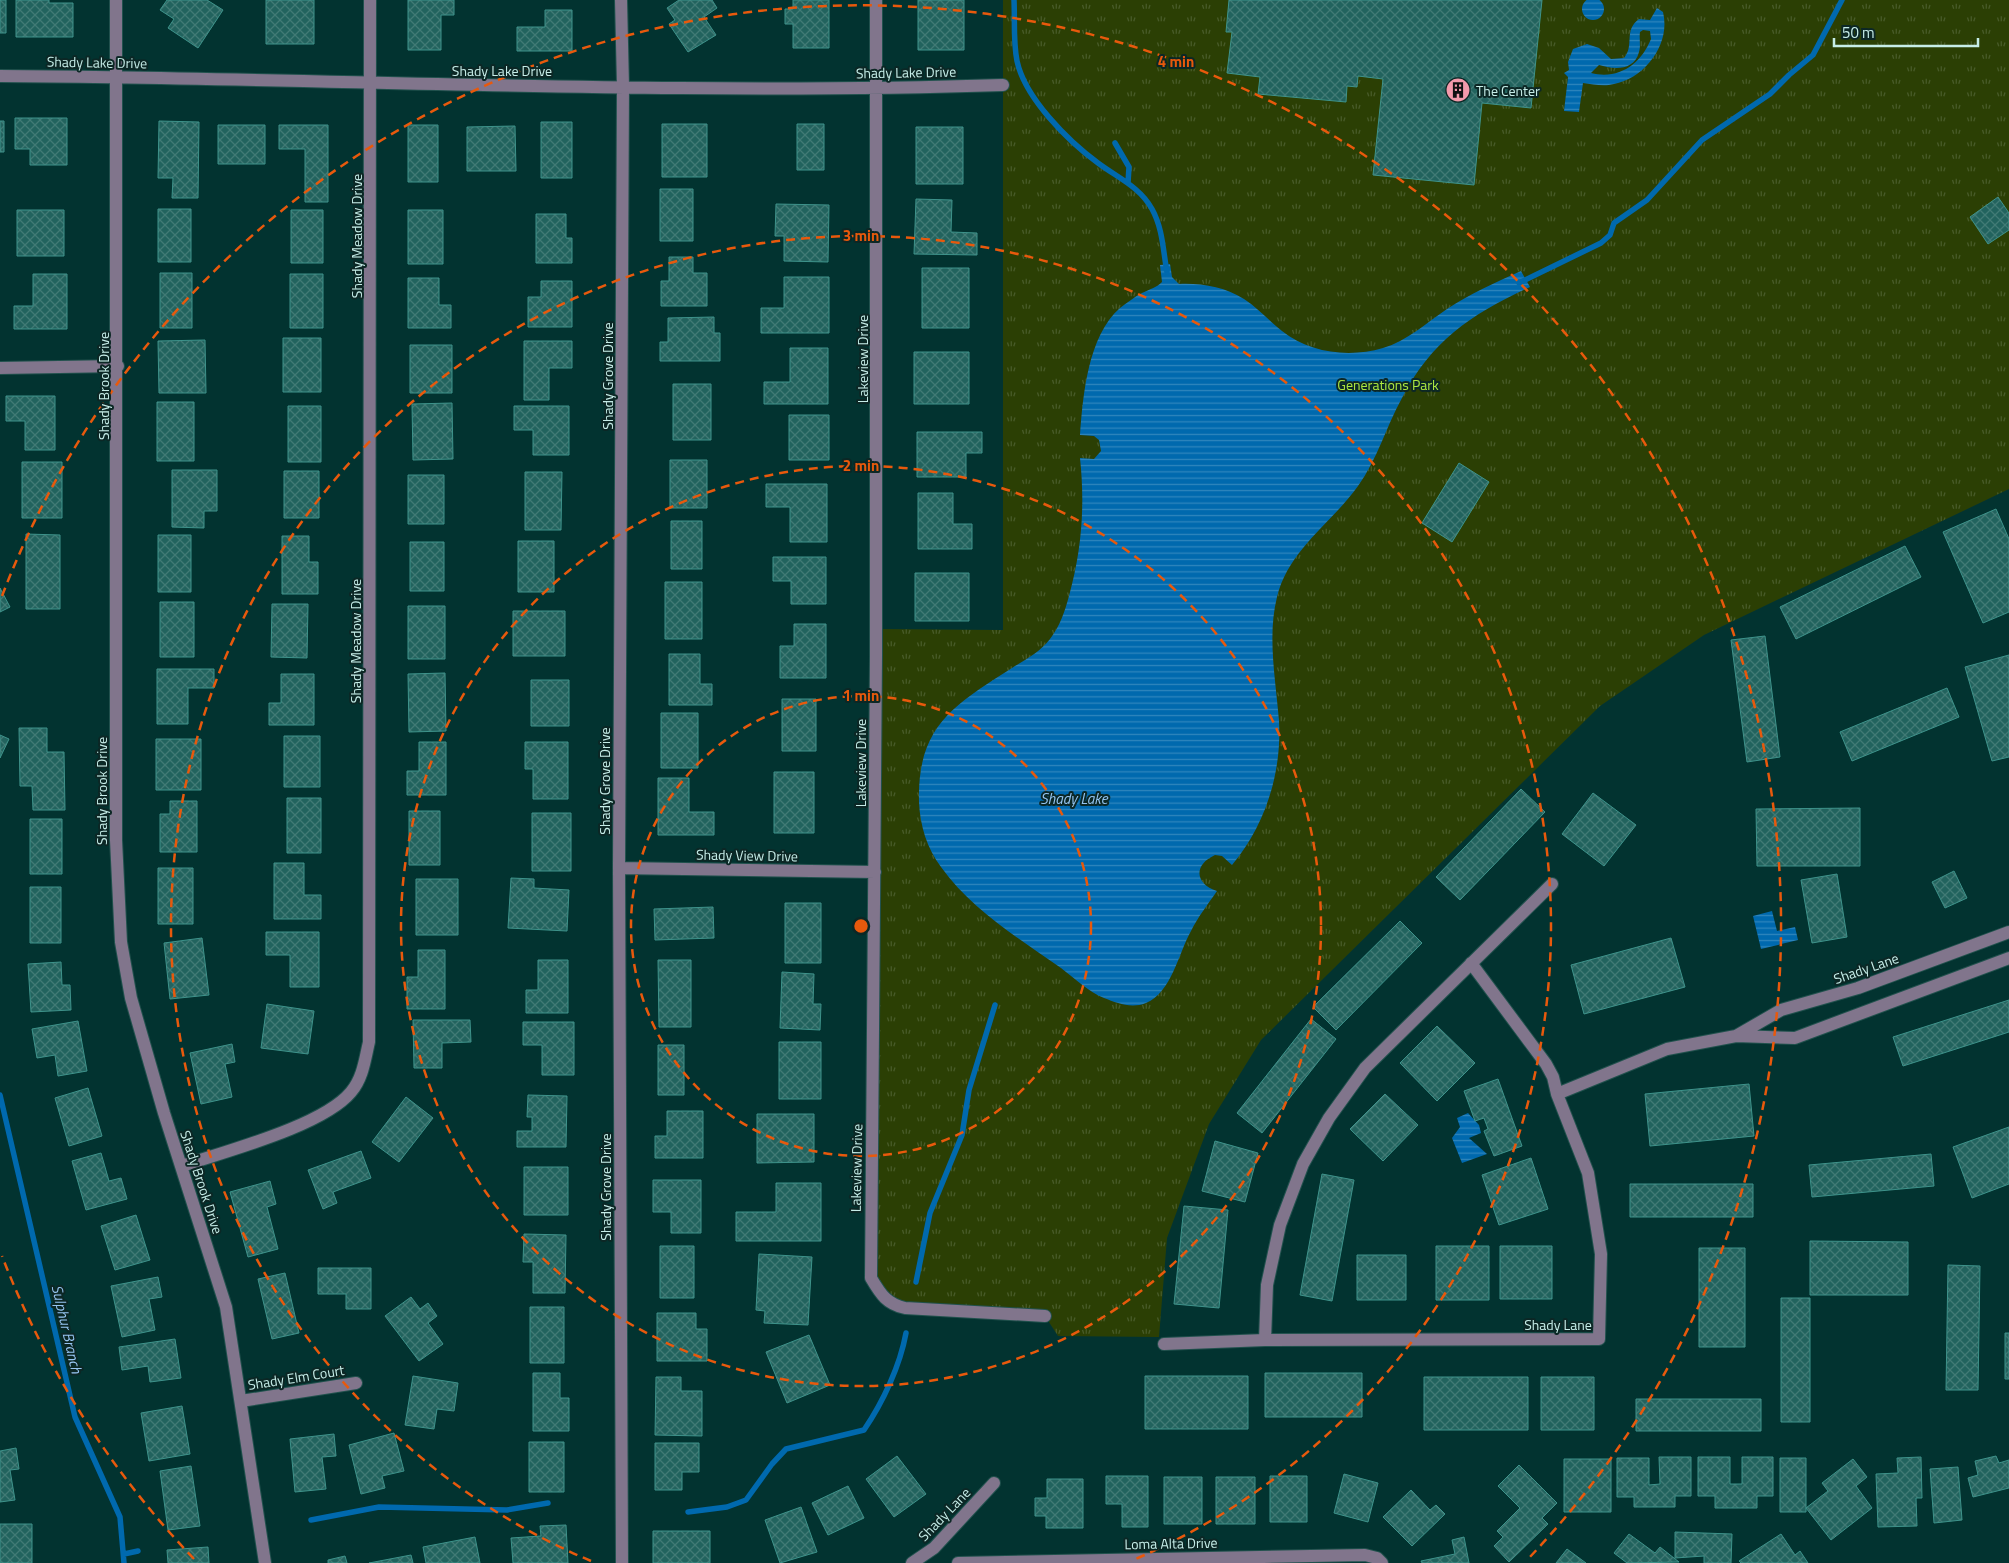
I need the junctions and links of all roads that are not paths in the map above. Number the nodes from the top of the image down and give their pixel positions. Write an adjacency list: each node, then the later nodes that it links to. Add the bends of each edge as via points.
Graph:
1 (116, 0): 6 (street, Shady Brook Drive)
2 (370, 0): 7 (street, Shady Meadow Drive)
3 (621, 0): 9 (street, Shady Grove Drive)
4 (876, 0): 10 (street, Lakeview Drive)
5 (0, 76): 6 (street, Shady Lake Drive)
6 (118, 77): 7 (street, Shady Lake Drive); 11 (street, Shady Brook Drive)
7 (371, 84): 9 (street, Shady Lake Drive); 21 (street, Shady Meadow Drive, via 369,1042 362,1072 352,1091 333,1110)
8 (1003, 85): 10 (street, Shady Lake Drive)
9 (623, 86): 10 (street, Shady Lake Drive); 13 (street, Shady Grove Drive)
10 (877, 89): 14 (street, Lakeview Drive)
11 (118, 366): 12 (street); 21 (street, Shady Brook Drive, via 116,840 121,942 131,998)
12 (0, 368)
13 (619, 868): 14 (street, Shady View Drive); 31 (street, Shady Grove Drive)
14 (875, 872): 22 (street, Lakeview Drive, via 871,1278 891,1305)
15 (1552, 884): 18 (street)
16 (2009, 932): 19 (street, Shady Lane, via 1858,988 1781,1010)
17 (2009, 958): 19 (street, Shady Lane, via 1795,1038)
18 (1471, 963): 20 (street, Shady Lane, via 1546,1064); 23 (street, via 1365,1068 1316,1138 1290,1193 1273,1255 1267,1284)
19 (1736, 1036): 20 (street, Shady Lane, via 1667,1049)
20 (1557, 1094): 23 (street, Shady Lane, via 1588,1173 1601,1254 1599,1339)
21 (182, 1166): 26 (street, Shady Brook Drive, via 226,1307)
22 (1046, 1316)
23 (1265, 1340): 24 (street, Shady Lane)
24 (1164, 1344)
25 (356, 1383): 26 (street, Shady Elm Court)
26 (241, 1401): 30 (street, Shady Brook Drive)
27 (994, 1482): 32 (street, Shady Lane, via 934,1548)
28 (1187, 1560): 29 (street, Loma Alta Drive); 34 (street, Loma Alta Drive, via 1365,1555)
29 (987, 1562): 33 (street, Loma Alta Drive)
30 (265, 1563)
31 (622, 1563)
32 (912, 1563)
33 (958, 1563)
34 (1382, 1563)

